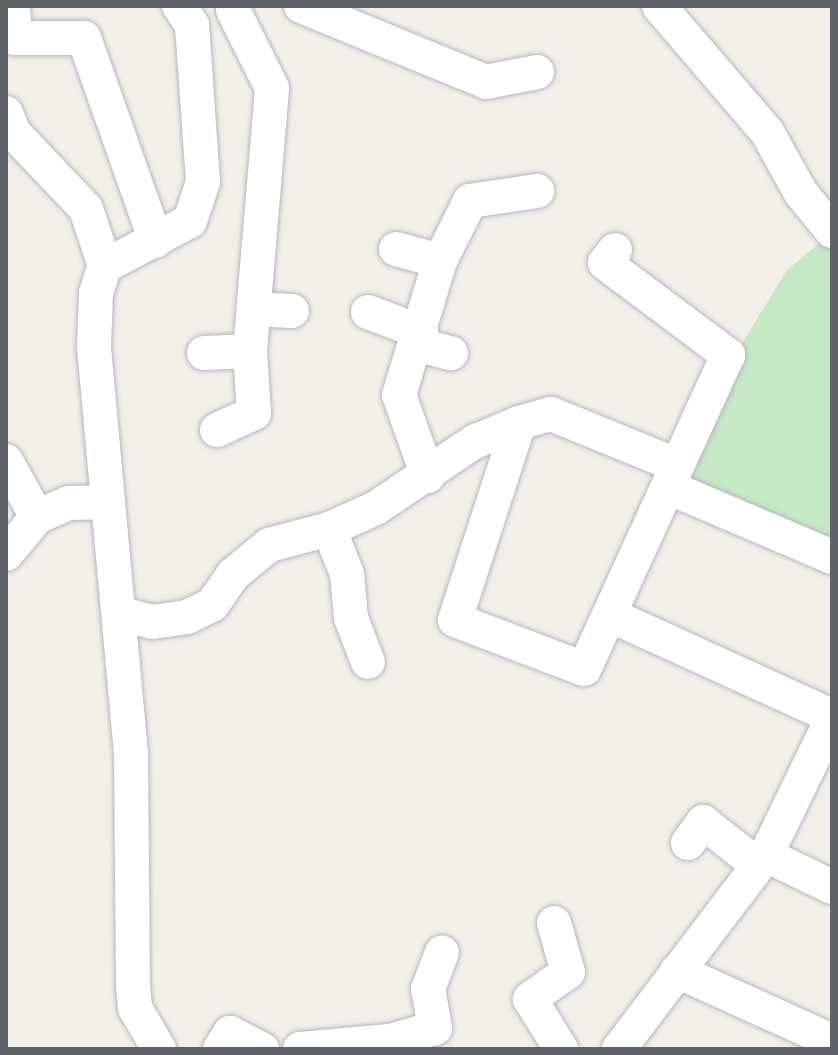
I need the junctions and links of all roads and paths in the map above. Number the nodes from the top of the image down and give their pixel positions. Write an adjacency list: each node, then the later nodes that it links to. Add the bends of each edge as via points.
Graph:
1 (301, 6): 6 (street, via 486,82)
2 (659, 6): 9 (street, via 767,132 801,193)
3 (238, 8): 4 (street); 15 (street, via 272,88)
4 (185, 15): 10 (street, via 203,182 190,221)
5 (11, 29): 10 (street, via 84,38)
6 (537, 72)
7 (6, 113): 14 (street, via 14,133 86,209)
8 (537, 191): 13 (street, via 470,201)
9 (831, 228)
10 (156, 241): 14 (street)
11 (396, 249): 13 (street)
12 (615, 250): 26 (street, via 605,263 728,355)
13 (440, 261): 18 (street)
14 (105, 266): 27 (street, via 96,293 94,347)
15 (254, 309): 16 (street); 19 (street)
16 (292, 311)
17 (368, 312): 18 (street)
18 (420, 338): 21 (street); 25 (street, via 399,395)
19 (250, 351): 20 (street); 23 (street, via 254,413)
20 (204, 353)
21 (451, 353)
22 (519, 423): 25 (street, via 474,442); 26 (street, via 551,414); 33 (street, via 455,620 584,669)
23 (217, 430)
24 (6, 461): 28 (street)
25 (428, 476): 29 (street)
26 (671, 476): 31 (street); 33 (street)
27 (108, 502): 28 (street, via 69,503); 32 (street)
28 (37, 517): 30 (street)
29 (329, 529): 32 (street, via 269,545 234,574 212,605 187,617 152,622); 34 (street, via 347,574 351,618)
30 (6, 554)
31 (832, 557)
32 (121, 614): 43 (street, via 135,826 135,1008)
33 (610, 615): 35 (street)
34 (368, 662)
35 (832, 717): 37 (street)
36 (702, 822): 37 (street)
37 (761, 859): 38 (street); 41 (street)
38 (832, 887)
39 (554, 923): 47 (street, via 568,972 530,999)
40 (442, 953): 46 (street, via 428,989 435,1028 390,1041)
41 (677, 971): 42 (street); 48 (street)
42 (832, 1041)
43 (159, 1049)
44 (220, 1049): 45 (street, via 230,1033)
45 (262, 1049)
46 (300, 1049)
47 (561, 1049)
48 (619, 1049)

